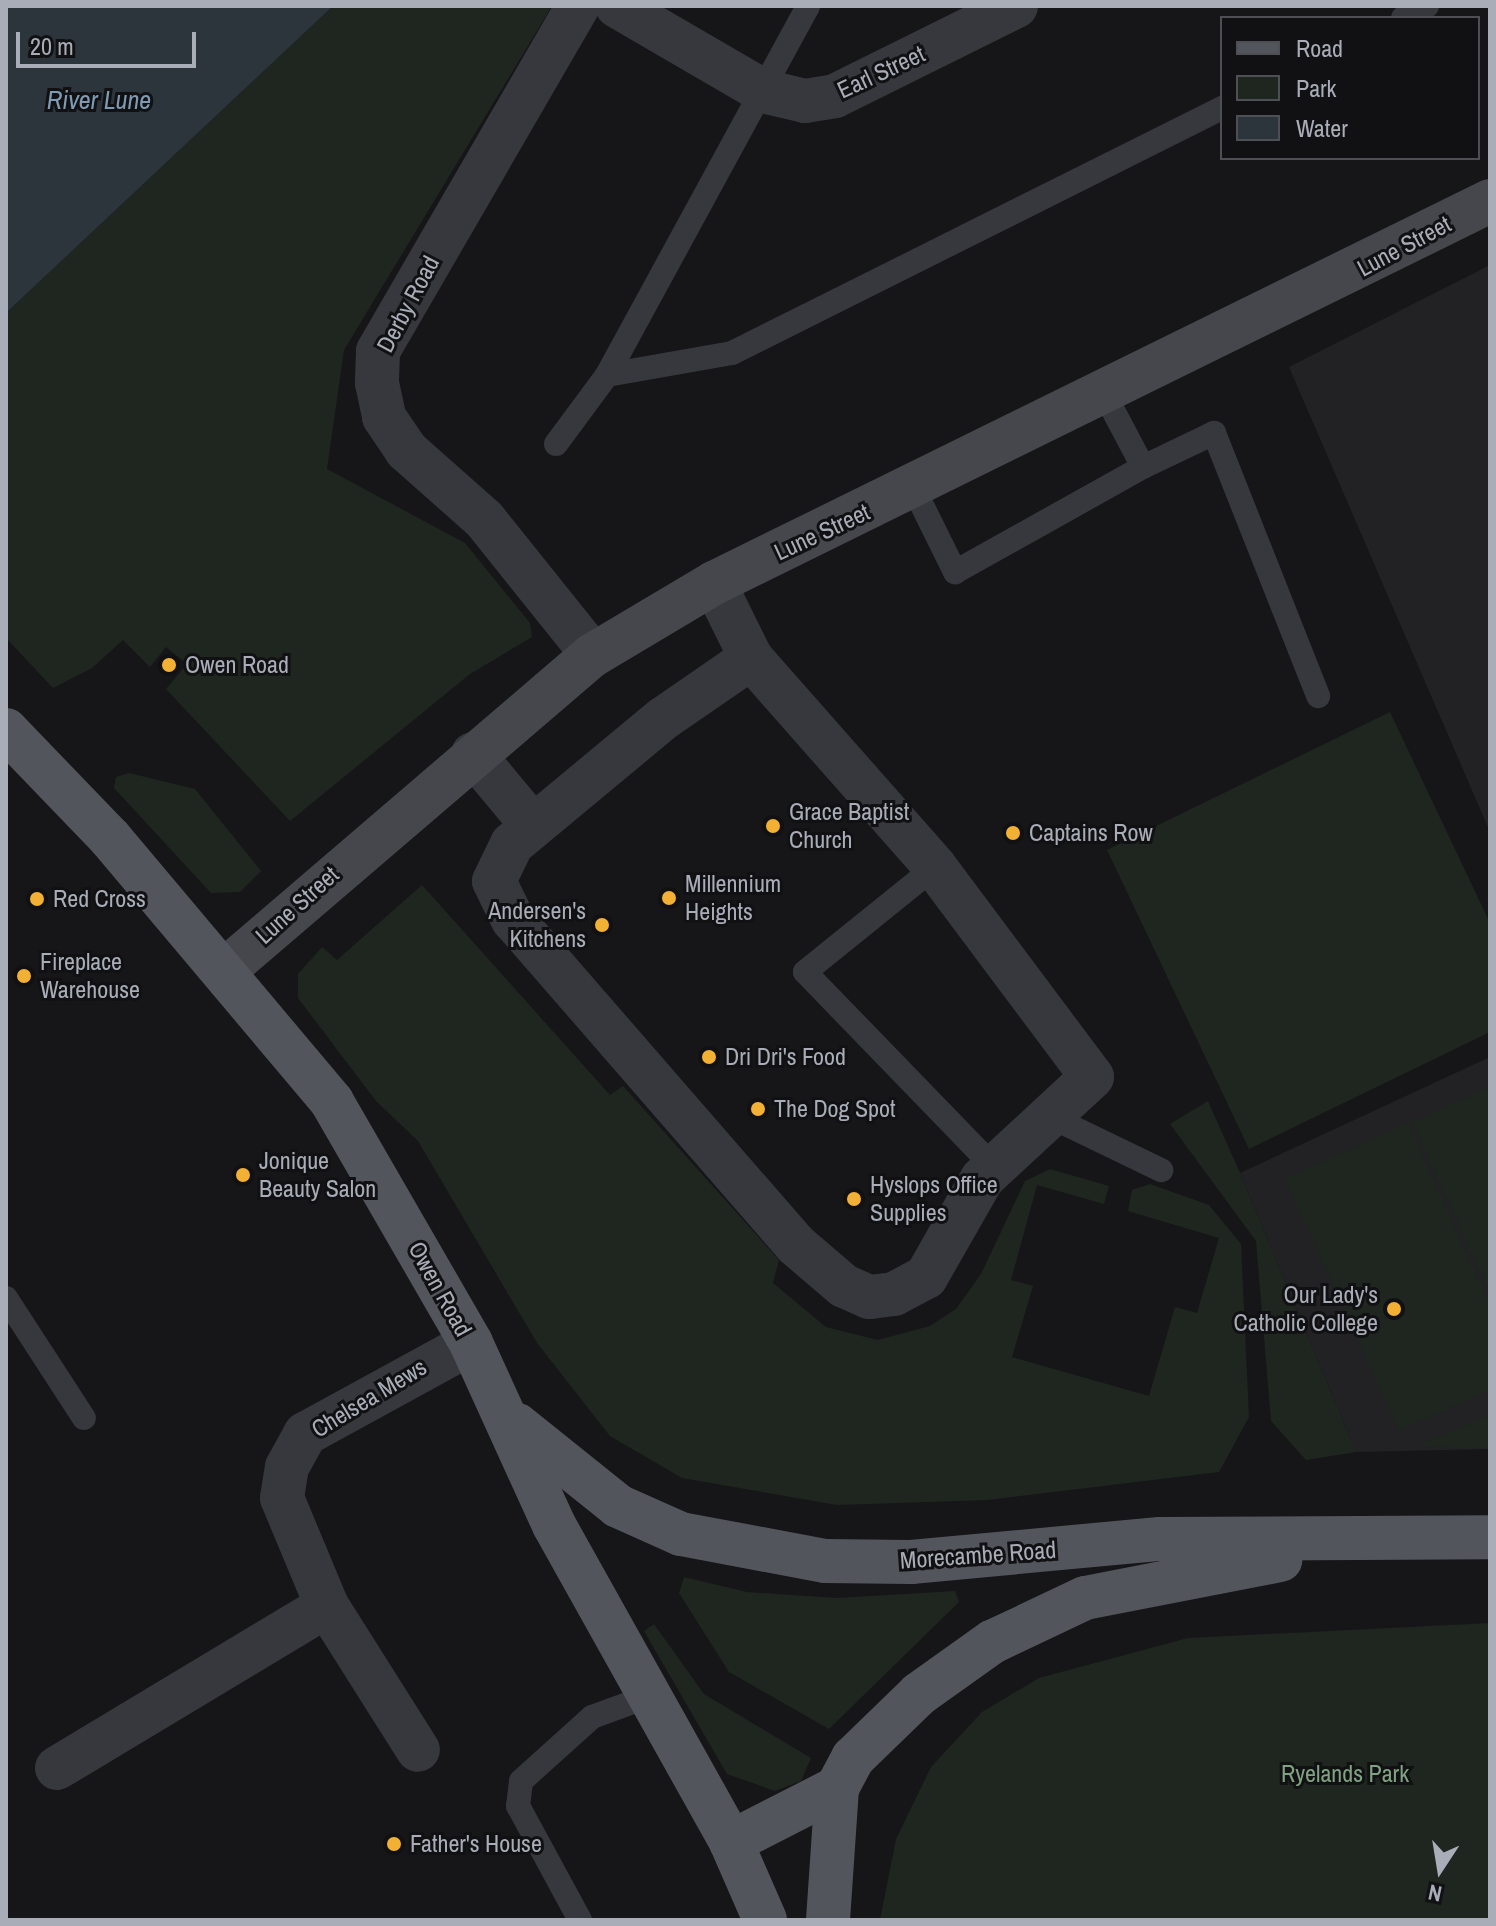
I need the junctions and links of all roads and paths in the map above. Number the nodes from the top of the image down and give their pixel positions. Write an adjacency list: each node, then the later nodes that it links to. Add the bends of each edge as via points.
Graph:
1 (578, 6): 16 (street, Derby Road, via 378,351 377,383 384,417 406,450 484,519)
2 (617, 6): 7 (street, Earl Street)
3 (808, 6): 7 (lane)
4 (1016, 6): 7 (street, Earl Street, via 835,96 805,101)
5 (1427, 6): 6 (lane)
6 (1407, 16)
7 (763, 91): 10 (lane, via 670,248 639,324)
8 (1220, 109): 10 (lane, via 732,353)
9 (1490, 201): 11 (street, Lune Street)
10 (607, 375): 12 (lane)
11 (1105, 395): 13 (lane); 14 (street, Lune Street)
12 (556, 444)
13 (1143, 467): 14 (lane, via 955,572); 18 (lane, via 1214,433)
14 (914, 489): 15 (street, Lune Street)
15 (714, 583): 16 (street, Lune Street); 17 (street)
16 (593, 655): 20 (street, Lune Street)
17 (751, 658): 21 (street, via 664,718); 22 (street)
18 (1318, 696)
19 (6, 730): 23 (main road, Owen Road)
20 (473, 754): 21 (street); 23 (street, Lune Street)
21 (522, 835): 25 (street, via 494,881 513,920 796,1245 844,1286 882,1295 926,1277)
22 (935, 867): 24 (street, via 1092,1077); 25 (lane, via 805,972)
23 (225, 970): 28 (main road, Owen Road, via 332,1102)
24 (1047, 1115): 25 (street); 26 (lane)
25 (994, 1167)
26 (1161, 1170)
27 (6, 1298): 30 (lane)
28 (471, 1343): 29 (main road, Owen Road); 33 (street, Chelsea Mews, via 305,1434 287,1467 282,1498)
29 (507, 1415): 32 (main road, Morecambe Road, via 618,1506 681,1534 825,1561 911,1562 1160,1539); 34 (main road, Owen Road, via 554,1525)
30 (84, 1418)
31 (1490, 1537): 32 (main road, Morecambe Road)
32 (1413, 1538): 37 (main road, via 1178,1577 1085,1598 1027,1623 888,1720 853,1758)
33 (327, 1606): 35 (street, Chelsea Mews); 36 (street)
34 (649, 1696): 38 (main road, Owen Road); 39 (lane, via 592,1717 521,1781 518,1806)
35 (418, 1750)
36 (57, 1768)
37 (837, 1788): 38 (main road); 41 (main road)
38 (731, 1842): 40 (main road, Owen Road)
39 (580, 1920)
40 (765, 1920)
41 (828, 1920)

